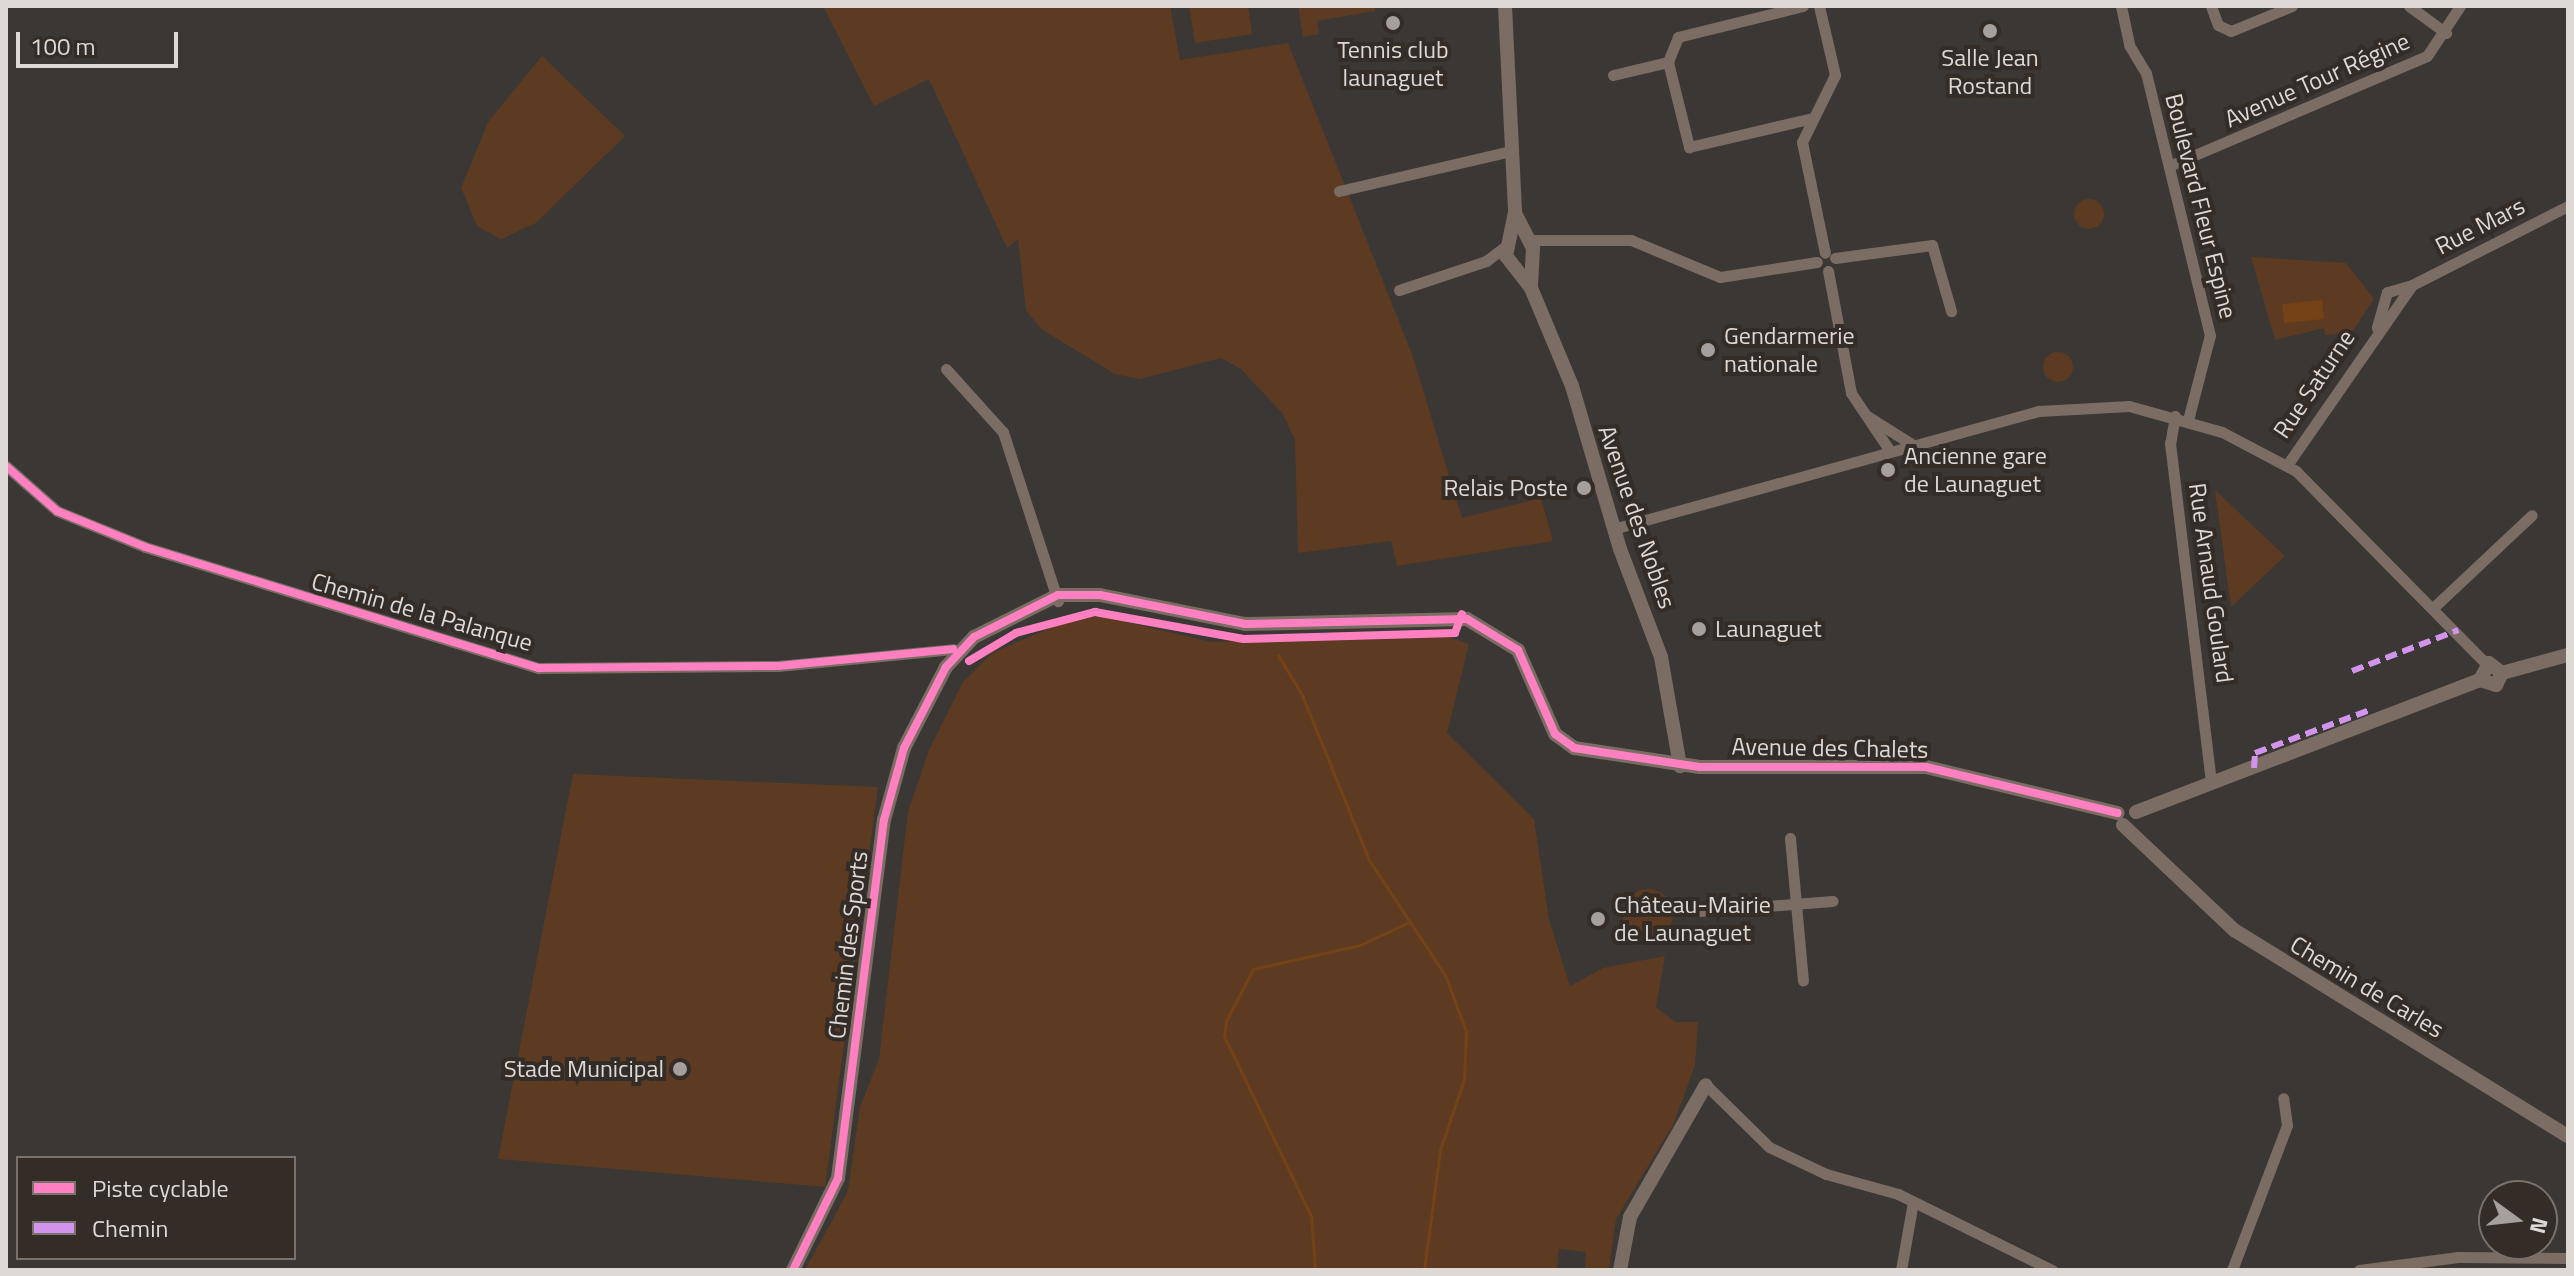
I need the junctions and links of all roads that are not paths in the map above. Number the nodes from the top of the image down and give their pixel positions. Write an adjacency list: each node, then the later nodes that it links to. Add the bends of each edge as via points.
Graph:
1 (1505, 6): 13 (street, Avenue des Nobles)
2 (1803, 6): 10 (street, via 1678,37)
3 (1819, 6): 12 (street, via 1835,75)
4 (2121, 6): 14 (street, Boulevard Fleur Espine)
5 (2211, 6): 6 (street, via 2218,25 2231,31)
6 (2292, 6)
7 (2409, 6): 9 (street)
8 (2460, 6): 9 (street, Avenue Tour Régine)
9 (2446, 33): 14 (street, Avenue Tour Régine, via 2427,56)
10 (1668, 62): 11 (street); 12 (street, via 1689,147)
11 (1613, 75)
12 (1813, 118): 22 (street, via 1802,142)
13 (1511, 151): 15 (street); 17 (street, Avenue des Nobles)
14 (2169, 166): 32 (street, Boulevard Fleur Espine, via 2210,335)
15 (1339, 191)
16 (2568, 206): 25 (street, Rue Mars)
17 (1515, 212): 18 (street, Avenue des Nobles); 19 (street, Avenue des Nobles)
18 (1527, 239): 19 (street); 20 (street); 21 (street, Avenue des Nobles)
19 (1508, 244): 23 (street); 24 (street, Avenue des Nobles)
20 (1559, 245): 21 (street); 22 (street, via 1631,240 1720,277)
21 (1532, 258): 24 (street); 26 (street, Avenue des Nobles)
22 (1826, 258): 28 (street, via 1932,245); 30 (street, via 1851,393)
23 (1486, 261): 24 (street); 27 (street)
24 (1513, 264): 26 (street, Avenue des Nobles)
25 (2412, 285): 35 (street, Rue Saturne, via 2377,328)
26 (1531, 288): 38 (street, Avenue des Nobles, via 1572,386)
27 (1399, 290)
28 (1951, 311)
29 (946, 369): 39 (street, via 1003,432)
30 (1865, 415): 33 (street); 34 (street)
31 (2175, 416): 32 (street); 33 (street, via 2079,404); 46 (street, Rue Arnaud Goulard, via 2170,443)
32 (2188, 420): 35 (street)
33 (1913, 445): 34 (street)
34 (1890, 451): 38 (street)
35 (2287, 465): 40 (street)
36 (6, 466): 41 (street, Chemin de la Palanque, via 57,511 145,547 539,668 778,666)
37 (2532, 515): 40 (street)
38 (1613, 529): 47 (street, Avenue des Nobles, via 1661,657)
39 (1058, 598): 47 (street, Chemin des Sports, via 1117,600 1245,624 1467,619 1518,650 1563,743 1602,756); 64 (street, Chemin des Sports, via 974,637 937,681 892,781 843,1151 832,1197)
40 (2434, 607): 43 (street)
41 (953, 649)
42 (2568, 655): 44 (street, Avenue des Chalets)
43 (2482, 657): 44 (street); 45 (street)
44 (2502, 673): 45 (street, Avenue des Chalets, via 2496,685)
45 (2480, 680): 48 (street, Avenue des Chalets)
46 (2213, 757): 48 (street, Rue Arnaud Goulard); 49 (street, Rue Arnaud Goulard)
47 (1680, 766): 51 (street, Avenue des Chalets, via 1918,766)
48 (2227, 778): 49 (street, Avenue des Chalets)
49 (2211, 783): 50 (street, Avenue des Chalets)
50 (2136, 814): 51 (street, Avenue des Chalets, via 2126,807); 53 (street, Chemin de Carles)
51 (2120, 819): 53 (street, Chemin de Carles)
52 (1790, 838): 55 (street)
53 (2158, 855): 60 (street, Chemin de Carles, via 2234,930)
54 (1833, 901): 55 (street)
55 (1793, 904): 56 (street); 57 (street)
56 (1700, 911)
57 (1803, 980)
58 (1706, 1085): 61 (street, via 1769,1147); 65 (street, via 1630,1217)
59 (2283, 1098): 68 (street, via 2287,1125)
60 (2568, 1136)
61 (1913, 1202): 63 (street); 66 (street)
62 (2568, 1258): 69 (street, via 2458,1257)
63 (2016, 1264): 67 (street)
64 (793, 1270)
65 (1620, 1270)
66 (1901, 1270)
67 (2052, 1270)
68 (2232, 1270)
69 (2359, 1270)

